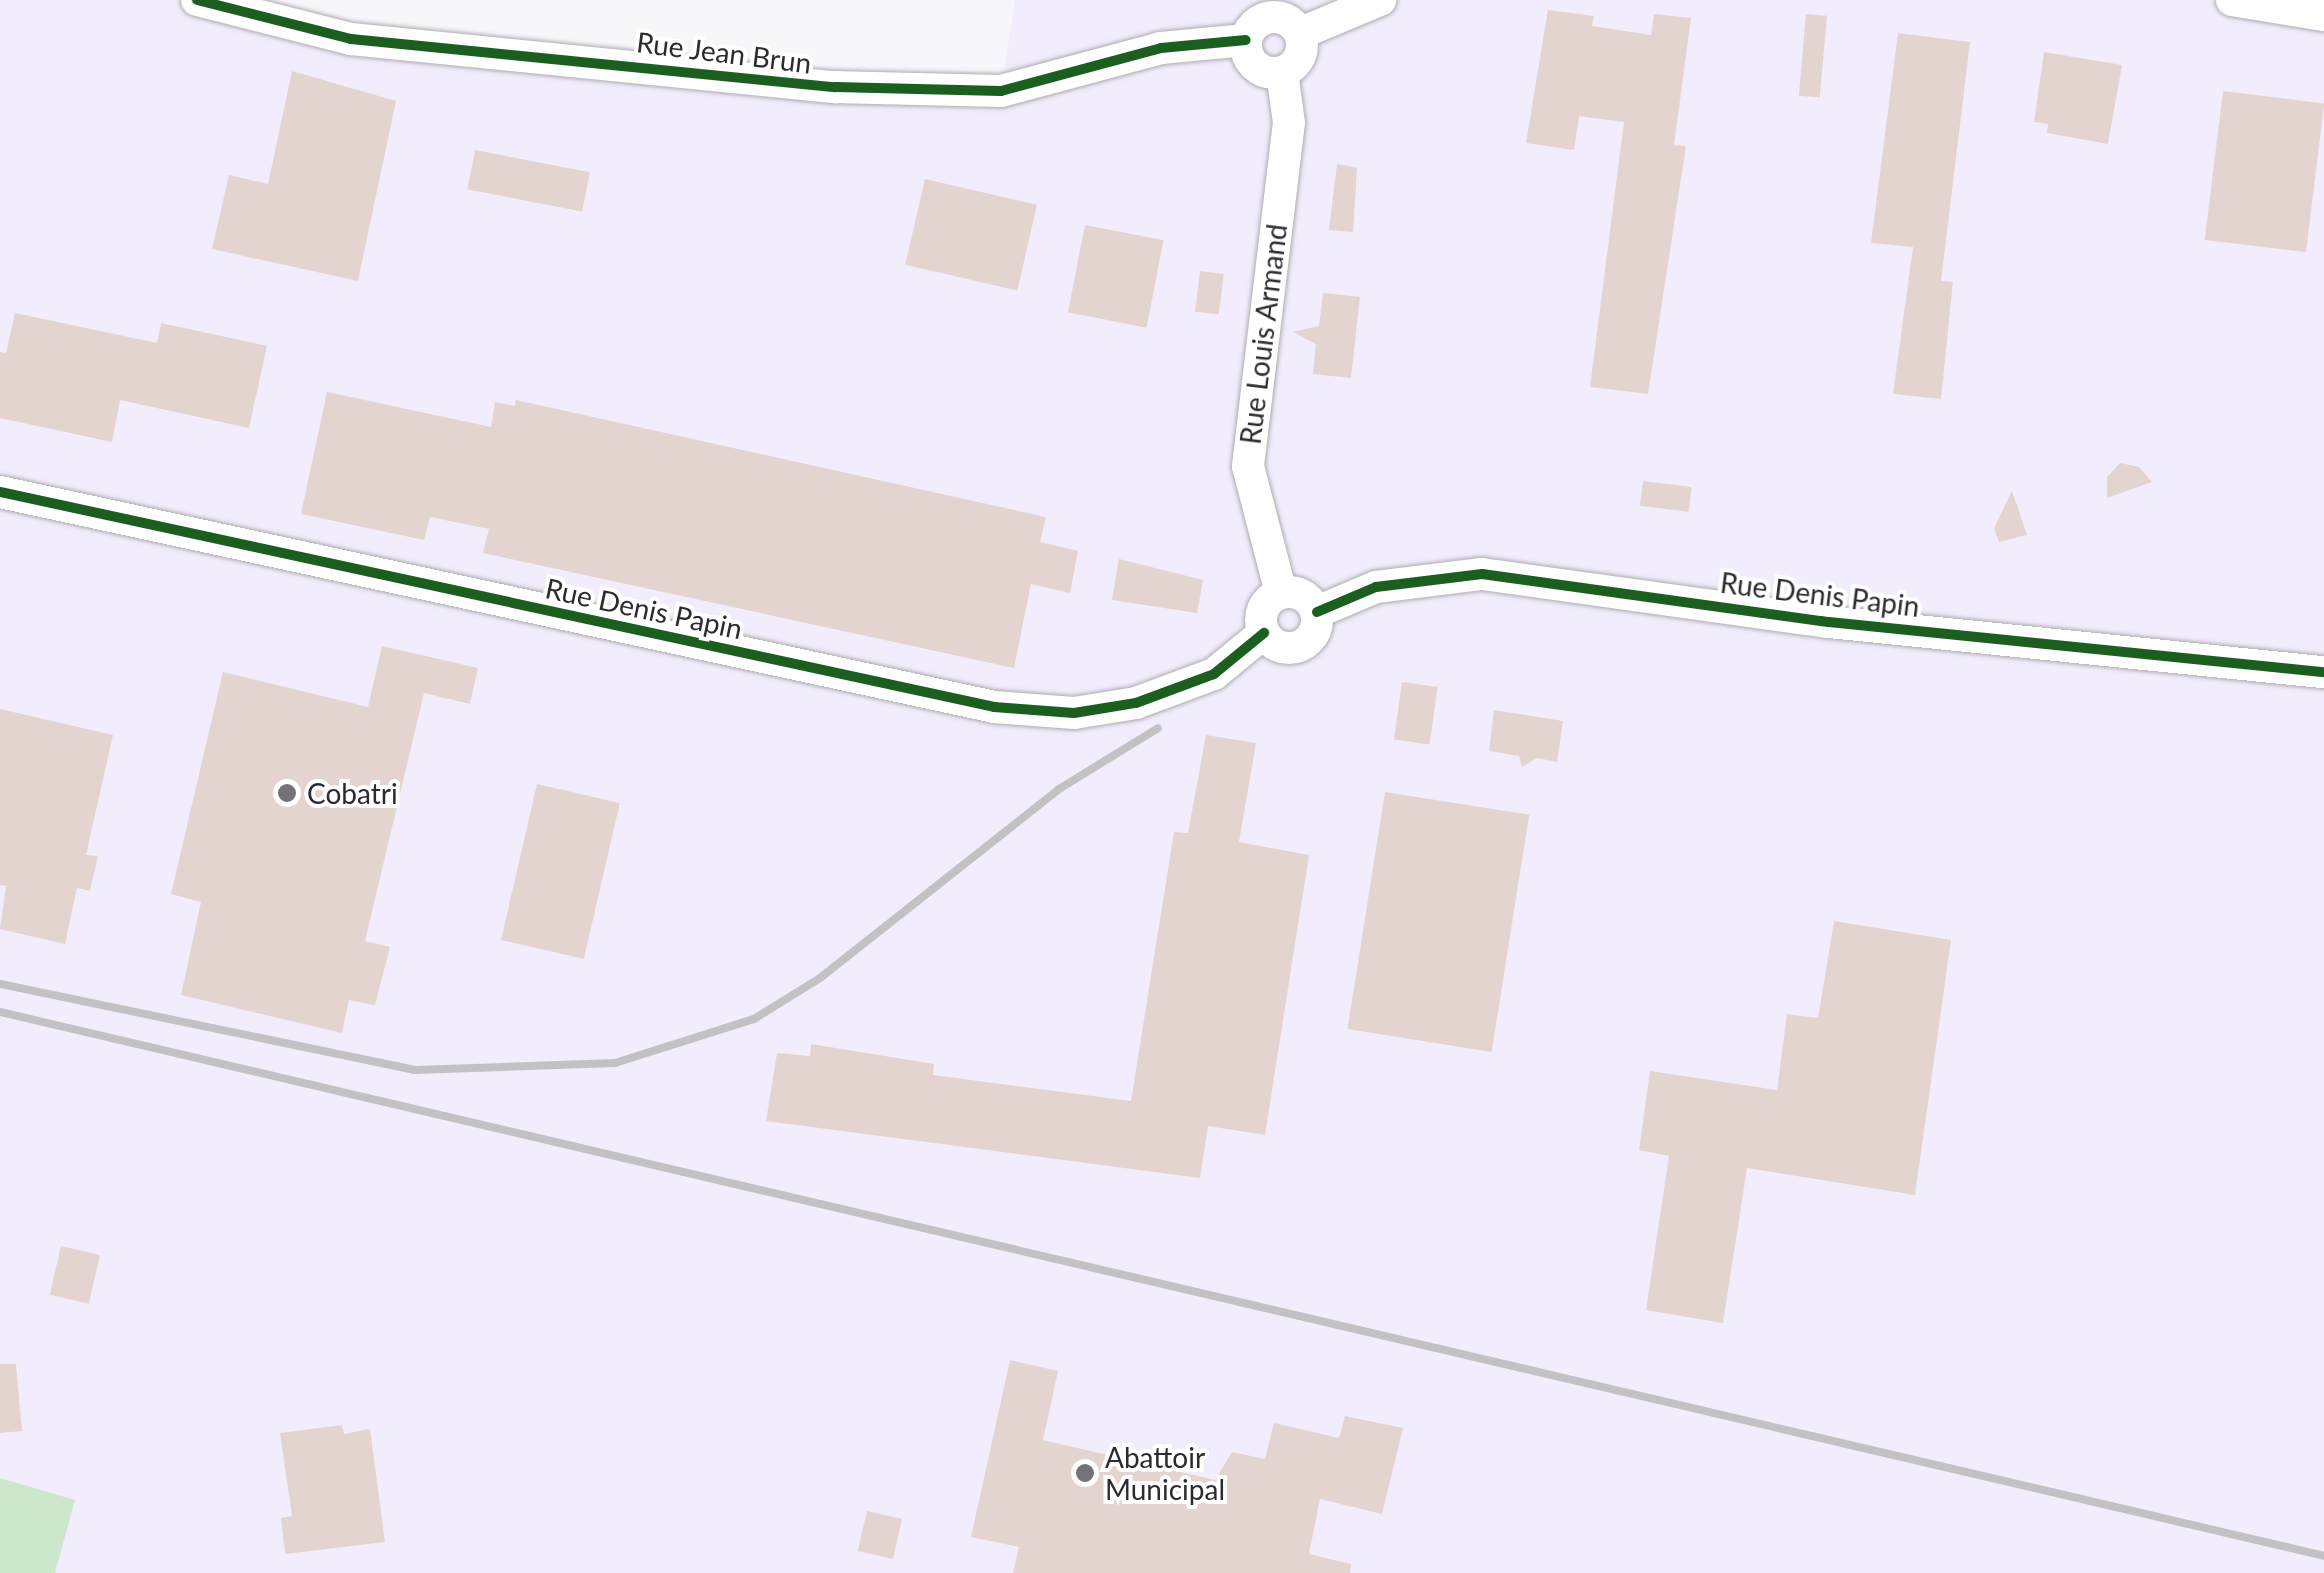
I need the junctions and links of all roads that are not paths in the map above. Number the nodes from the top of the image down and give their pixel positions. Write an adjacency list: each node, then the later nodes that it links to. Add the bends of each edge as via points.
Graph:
1 (197, 0): 6 (street, Rue Jean Brun, via 351,39 836,88 1001,91 1161,48)
2 (1380, 0): 5 (street)
3 (2232, 0): 4 (street)
4 (2324, 15)
5 (1300, 33): 6 (street, via 1288,20 1270,17 1254,24); 7 (street, via 1298,61)
6 (1246, 40): 7 (street, via 1256,66)
7 (1282, 72): 9 (street, Rue Louis Armand, via 1288,123 1248,466)
8 (0, 492): 11 (street, Rue Denis Papin, via 994,707 1074,712 1136,703 1214,674)
9 (1281, 593): 10 (street, via 1302,595); 11 (street, via 1263,609)
10 (1316, 612): 11 (street, via 1314,636 1299,647 1280,647); 12 (street, Rue Denis Papin, via 1376,587 1482,574 1829,622)
11 (1264, 633)
12 (2324, 672)

